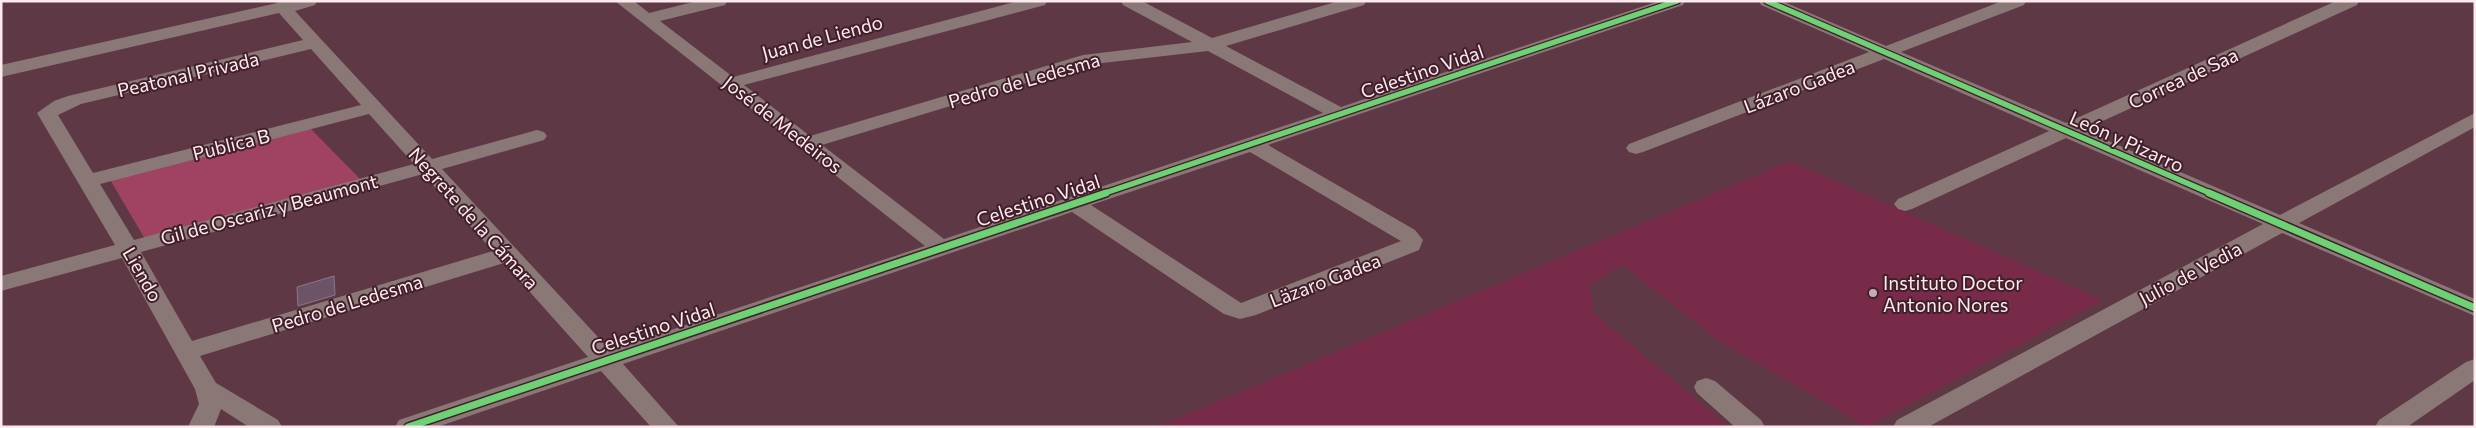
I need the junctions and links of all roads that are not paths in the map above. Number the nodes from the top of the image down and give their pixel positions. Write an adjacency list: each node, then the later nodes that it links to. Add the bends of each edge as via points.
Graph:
1 (309, 1): 11 (street)
2 (624, 1): 12 (street, José de Medeiros)
3 (719, 1): 12 (street)
4 (1038, 1): 17 (street, Juan de Liendo)
5 (1129, 1): 14 (street)
6 (1358, 1): 14 (street, Pedro de Ledesma)
7 (1676, 1): 20 (street, Celestino Vidal)
8 (1767, 1): 15 (street, León y Pizarro)
9 (2018, 1): 15 (street, Lázaro Gadea)
10 (2351, 1): 22 (street, Correa de Saa)
11 (286, 4): 13 (street, Negrete de la Cámara, via 287,12); 16 (street)
12 (646, 19): 17 (street, José de Medeiros)
13 (315, 43): 18 (street, Peatonal Privada); 19 (street, Negrete de la Cámara)
14 (1210, 44): 20 (street); 24 (street, Pedro de Ledesma, via 1083,60)
15 (1885, 53): 22 (street, León y Pizarro); 26 (street, Lázaro Gadea)
16 (1, 71)
17 (732, 83): 24 (street, José de Medeiros)
18 (60, 104): 28 (street, Liendo, via 47,113)
19 (374, 107): 27 (street, Negrete de la Cámara); 28 (street, Publica B)
20 (1340, 114): 25 (street, Celestino Vidal)
21 (2475, 119): 31 (street, Julio de Vedia)
22 (2067, 131): 30 (street, Correa de Saa); 31 (street, León y Pizarro)
23 (537, 136): 27 (street, Gil de Oscariz y Beaumont)
24 (809, 143): 33 (street, José de Medeiros)
25 (1251, 144): 29 (street, Celestino Vidal); 29 (street, Läzaro Gadea, via 1412,240 1406,248 1240,310 1232,308)
26 (1636, 148)
27 (428, 166): 32 (street, Gil de Oscariz y Beaumont); 34 (street, Negrete de la Cámara)
28 (87, 181): 32 (street, Liendo)
29 (1075, 204): 33 (street, Celestino Vidal)
30 (1905, 204)
31 (2280, 224): 36 (street, León y Pizarro); 47 (street, Julio de Vedia)
32 (128, 248): 35 (street, Gil de Oscariz y Beaumont); 37 (street, Liendo)
33 (942, 248): 38 (street, Celestino Vidal)
34 (506, 255): 37 (street, Pedro de Ledesma); 38 (street, Negrete de la Cámara)
35 (1, 284)
36 (2475, 308)
37 (187, 351): 41 (street, Liendo)
38 (605, 360): 44 (street, Celestino Vidal); 45 (street, Negrete de la Cámara)
39 (2475, 368): 48 (street)
40 (1706, 387): 46 (street)
41 (207, 389): 42 (street, via 211,404); 43 (street)
42 (201, 427)
43 (268, 427)
44 (408, 427)
45 (666, 427)
46 (1752, 427)
47 (1906, 427)
48 (2388, 427)

